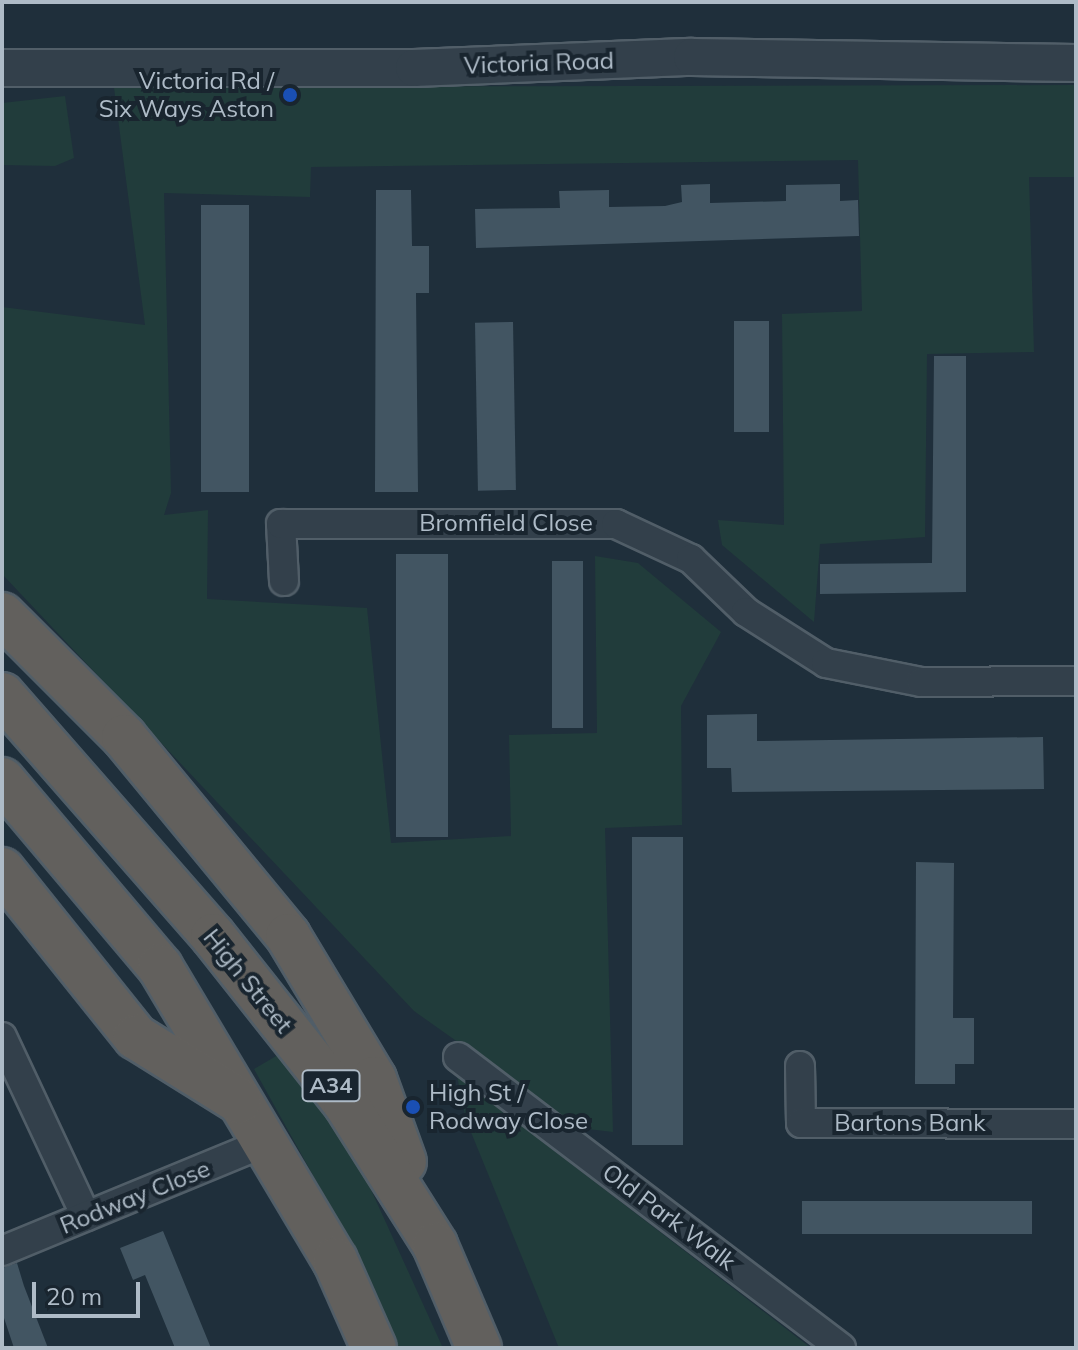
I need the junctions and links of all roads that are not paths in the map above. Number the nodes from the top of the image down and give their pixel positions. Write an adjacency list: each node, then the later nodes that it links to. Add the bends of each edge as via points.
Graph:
1 (1075, 61): 2 (street, Victoria Road, via 692,57 414,68)
2 (2, 68)
3 (284, 581): 5 (street, Bromfield Close, via 281,524 616,524 691,559 746,612 826,663 921,682)
4 (2, 615): 15 (highway, via 124,737 288,936 374,1079)
5 (1076, 681)
6 (2, 695): 15 (highway, High Street / A34, via 61,757 346,1104)
7 (2, 780): 12 (highway, via 160,967)
8 (2, 870): 12 (highway, via 136,1037)
9 (2, 1037): 14 (street)
10 (458, 1057): 19 (street, Old Park Walk)
11 (800, 1066): 13 (street, Bartons Bank, via 801,1123)
12 (257, 1124): 14 (street, Rodway Close); 18 (highway, via 335,1260)
13 (1076, 1124)
14 (86, 1216): 16 (street, Rodway Close)
15 (435, 1245): 17 (highway, High Street / A34)
16 (2, 1251)
17 (477, 1345)
18 (374, 1348)
19 (841, 1348)

